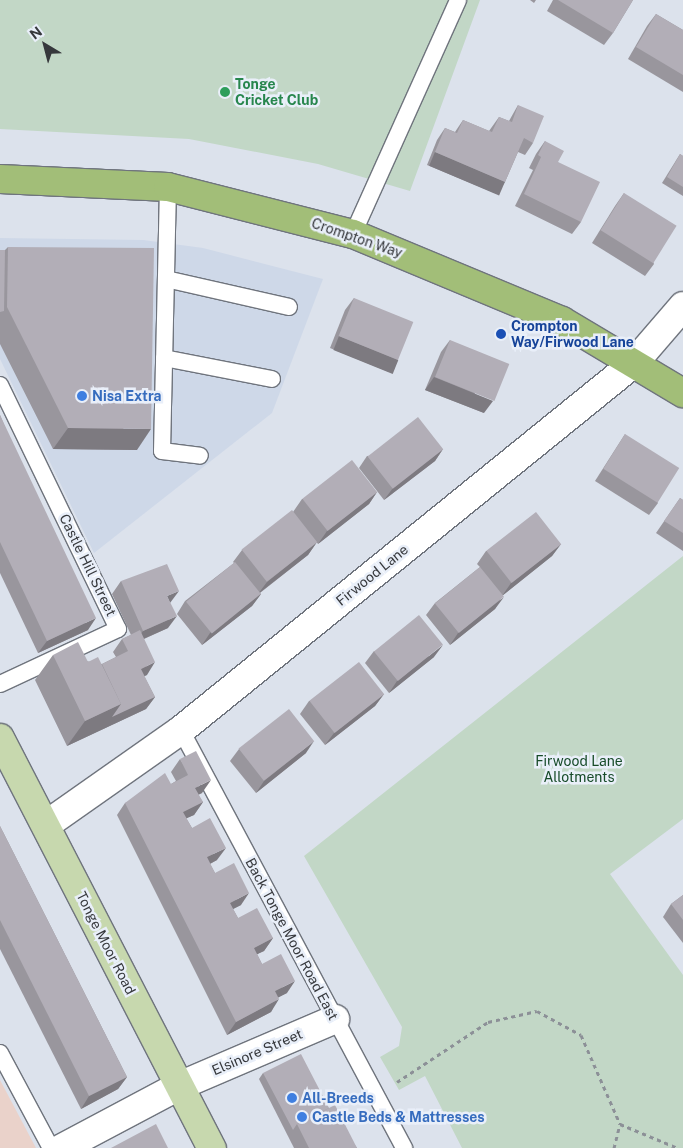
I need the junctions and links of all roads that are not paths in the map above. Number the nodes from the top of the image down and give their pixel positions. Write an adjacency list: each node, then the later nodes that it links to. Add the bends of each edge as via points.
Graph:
1 (458, 0): 4 (lane)
2 (1, 179): 3 (highway, Crompton Way)
3 (168, 187): 4 (highway, Crompton Way); 5 (lane)
4 (353, 234): 9 (highway, Crompton Way, via 562,321)
5 (166, 279): 7 (lane); 8 (lane)
6 (683, 306): 9 (street, Firwood Lane)
7 (289, 307)
8 (164, 358): 10 (lane); 13 (lane, via 162,451)
9 (634, 363): 12 (highway, Crompton Way); 15 (street, Firwood Lane)
10 (272, 379)
11 (0, 385): 14 (lane, Castle Hill Street, via 118,628)
12 (683, 393)
13 (200, 456)
14 (0, 684)
15 (181, 730): 17 (street, Firwood Lane); 18 (lane, Back Tonge Moor Road East)
16 (0, 738): 17 (main road, Tonge Moor Road)
17 (46, 826): 20 (main road, Tonge Moor Road)
18 (334, 1019): 20 (street, Elsinore Street); 24 (lane, Back Tonge Moor Road East)
19 (0, 1053): 21 (lane)
20 (179, 1086): 22 (street, Elsinore Street); 23 (main road, Tonge Moor Road)
21 (51, 1148)
22 (62, 1148)
23 (212, 1148)
24 (404, 1148)

